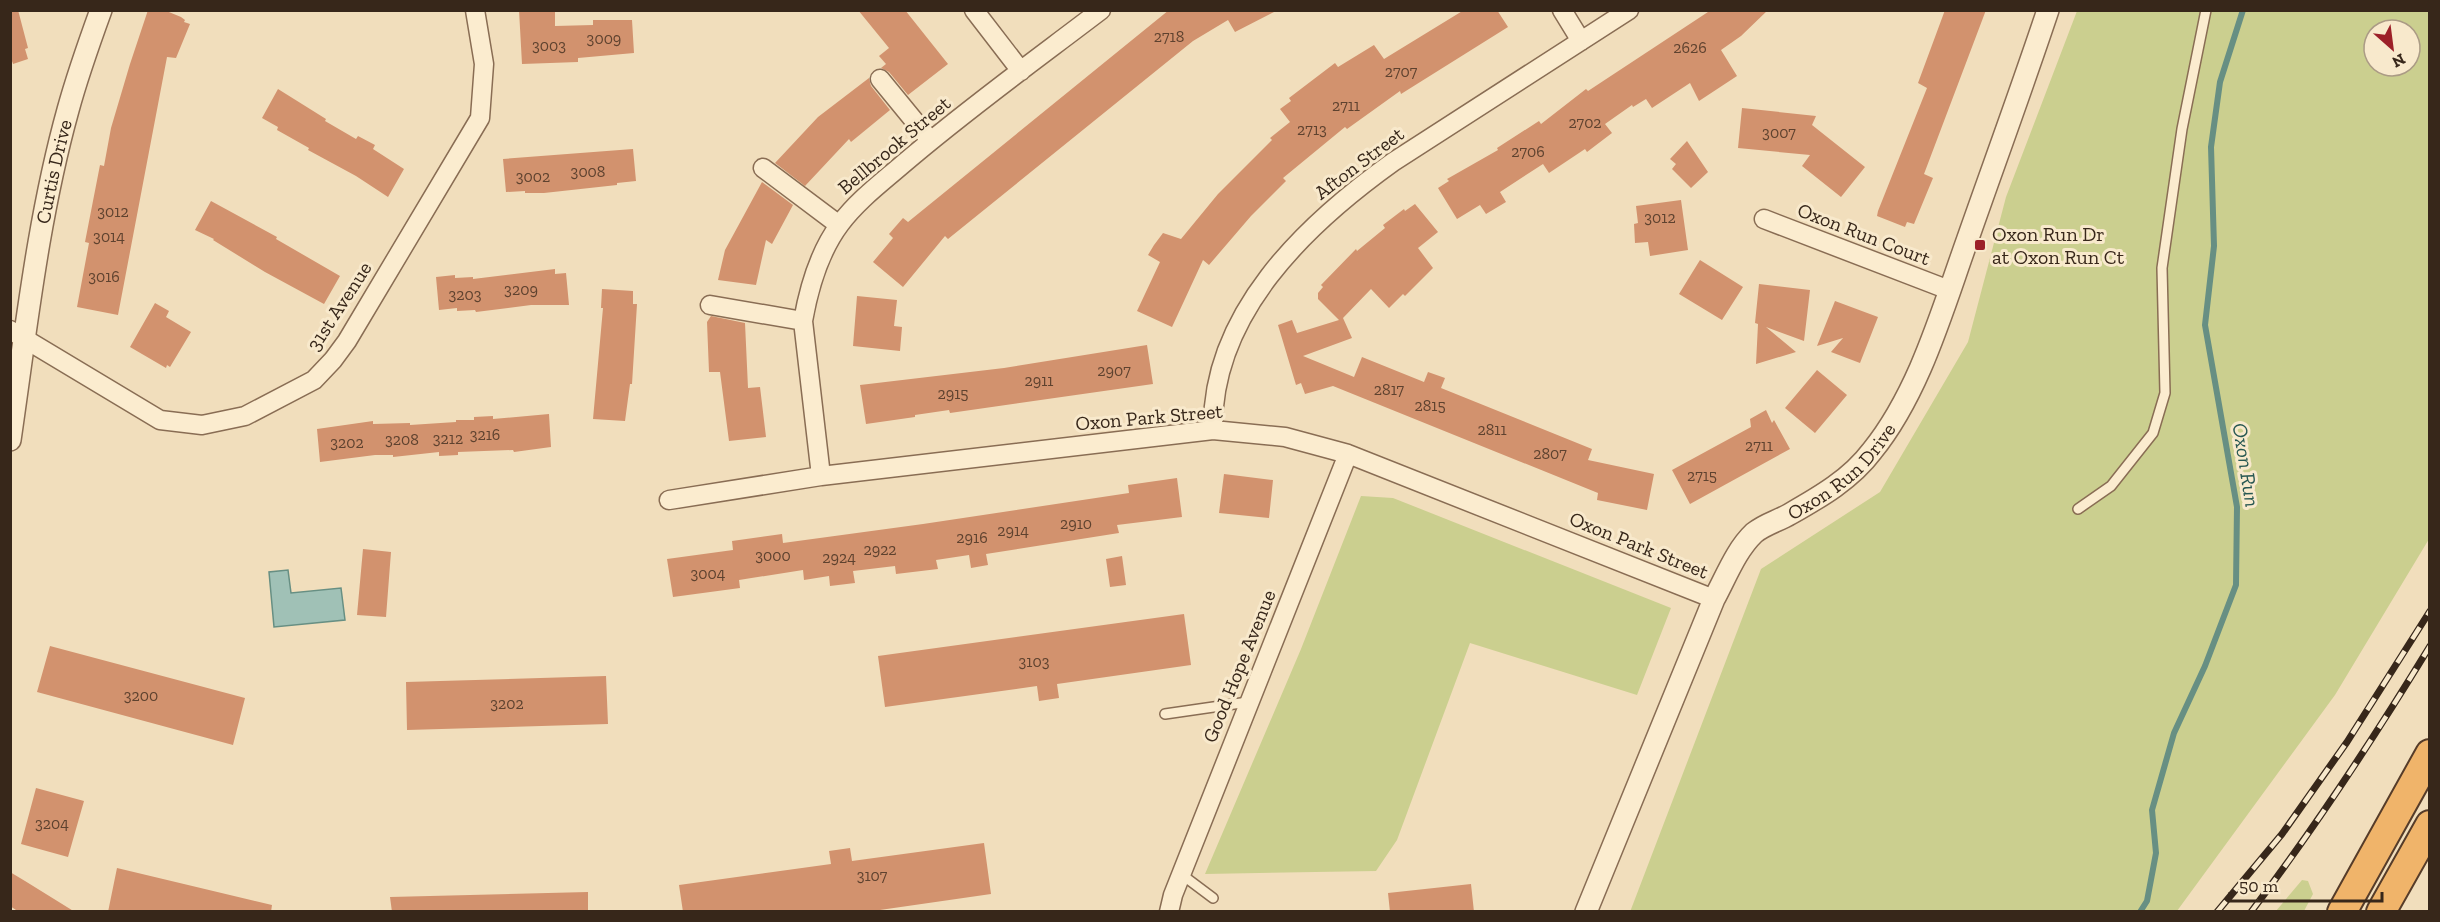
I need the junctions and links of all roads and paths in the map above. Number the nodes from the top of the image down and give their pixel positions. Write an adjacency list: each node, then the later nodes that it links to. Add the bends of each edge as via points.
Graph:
1 (101, 10): 19 (street, Curtis Drive, via 68,111)
2 (475, 10): 19 (street, 31st Avenue, via 484,64 480,118 347,340 314,380 245,416 202,425 160,420)
3 (974, 10): 10 (street)
4 (1101, 10): 10 (street, Bellbrook Street)
5 (1562, 10): 9 (street)
6 (1629, 10): 9 (street, Afton Street)
7 (2048, 10): 16 (street, Oxon Run Drive)
8 (2206, 10): 26 (lane, via 2182,129 2162,268 2165,393 2153,433 2111,486)
9 (1581, 41): 21 (street, Afton Street, via 1367,180 1293,250 1255,294 1232,337 1212,404)
10 (1022, 71): 12 (street, Bellbrook Street)
11 (880, 79): 12 (street)
12 (930, 140): 15 (street, Bellbrook Street, via 856,205)
13 (763, 168): 15 (street)
14 (1764, 219): 16 (street, Oxon Run Court)
15 (839, 225): 18 (street, Bellbrook Street, via 818,263)
16 (1949, 290): 27 (street, Oxon Run Drive, via 1915,380 1893,424 1872,452 1832,490 1754,533)
17 (710, 305): 18 (street)
18 (803, 321): 24 (street, Bellbrook Street)
19 (18, 334): 20 (street, Curtis Drive); 22 (street, Curtis Drive)
20 (10, 392)
21 (1213, 430): 23 (street, Oxon Park Street, via 1285,437); 24 (street, Oxon Park Street)
22 (10, 440)
23 (1348, 454): 27 (street, Oxon Park Street); 28 (street, Good Hope Avenue)
24 (821, 476): 25 (street, Oxon Park Street)
25 (669, 500)
26 (2078, 509)
27 (1714, 599): 35 (street, Oxon Run Drive)
28 (1248, 702): 29 (lane); 32 (street, Good Hope Avenue)
29 (1165, 714)
30 (2430, 754): 37 (highway)
31 (2430, 825): 38 (highway)
32 (1181, 874): 33 (lane); 34 (street, Good Hope Avenue)
33 (1213, 898)
34 (1171, 903): 36 (street, Good Hope Avenue)
35 (1588, 909)
36 (1164, 912)
37 (2342, 912)
38 (2381, 912)

